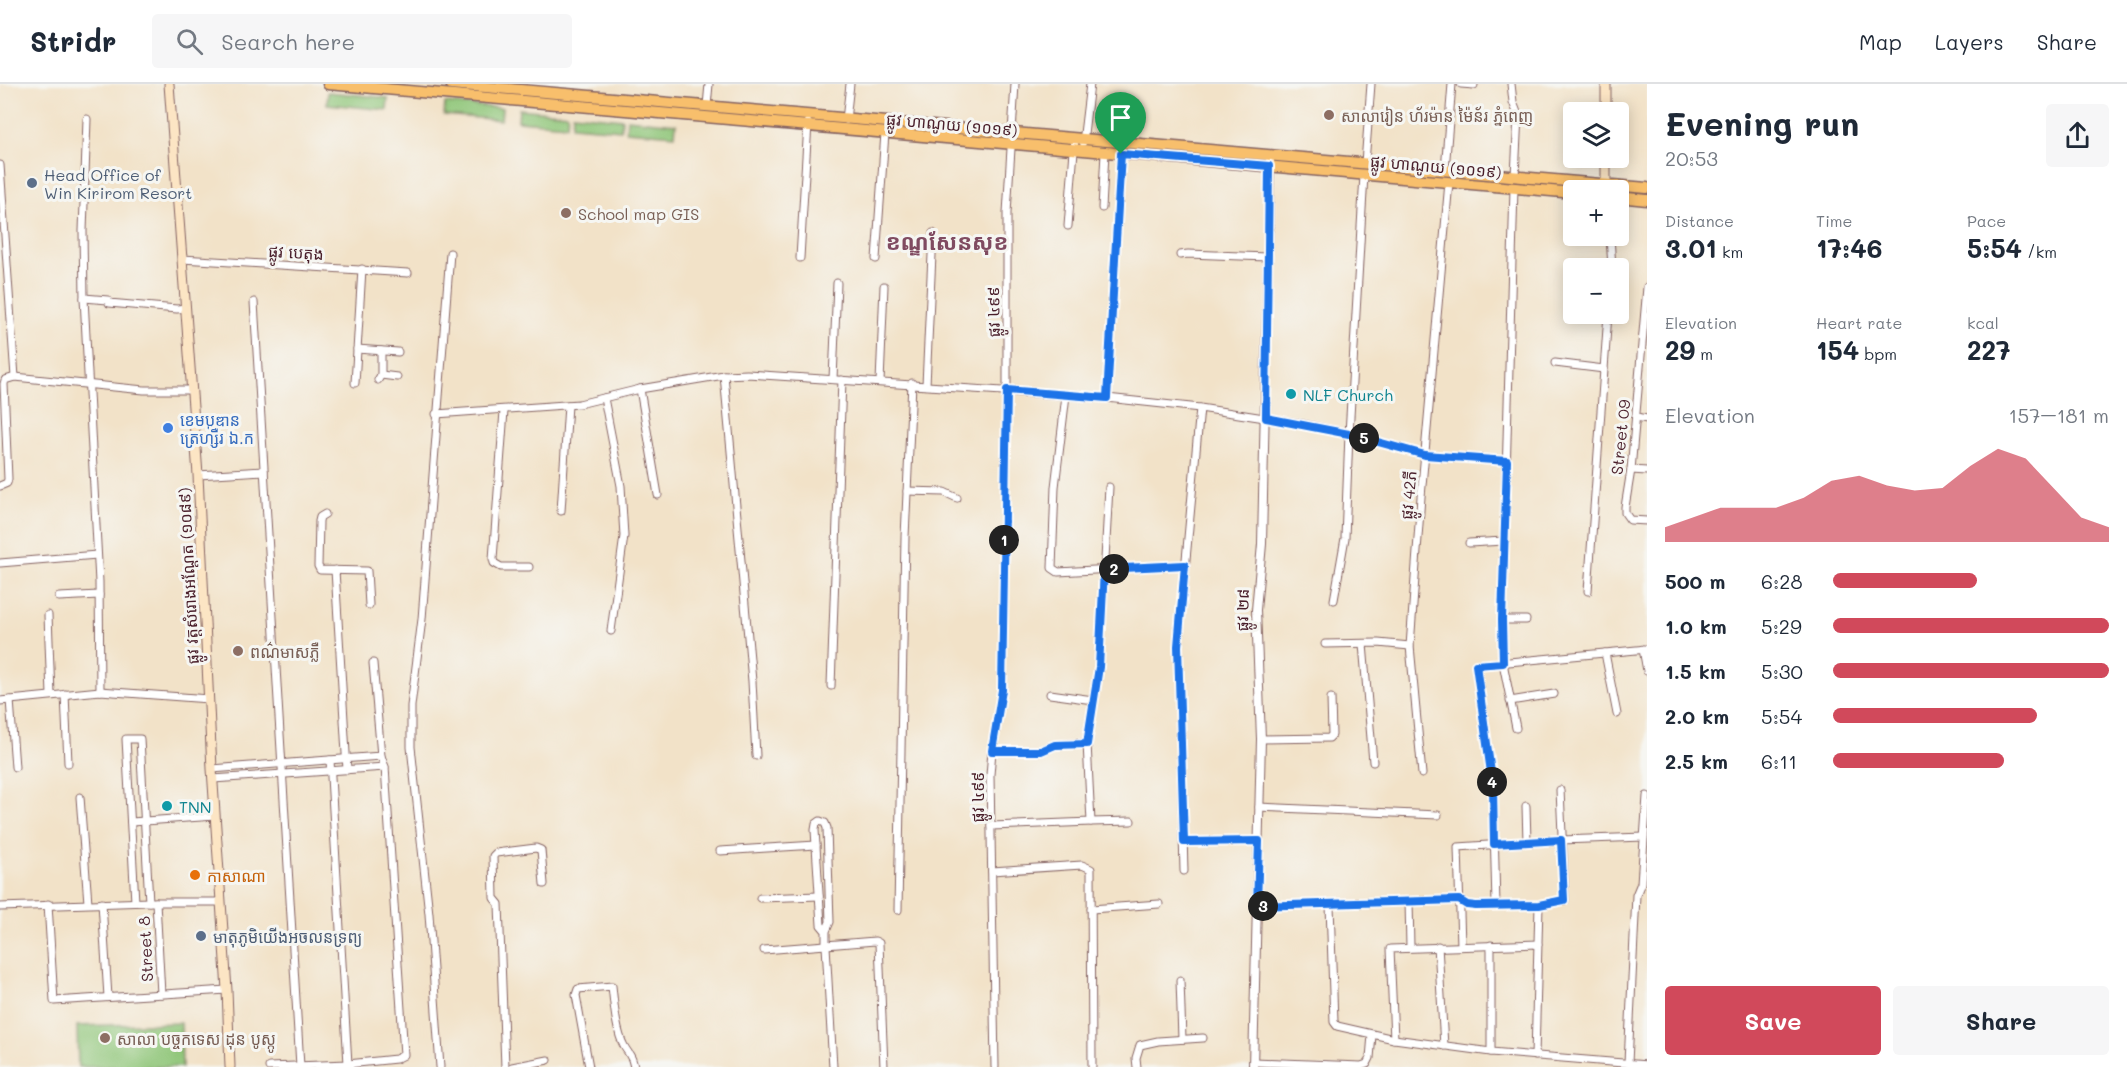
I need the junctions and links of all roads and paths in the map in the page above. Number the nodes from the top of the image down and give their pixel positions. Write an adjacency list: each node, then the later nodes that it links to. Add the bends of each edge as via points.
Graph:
1 (169, 84): 49 (main road, ផ្លូវ វត្តសំរោងអណ្ដែត (១០៨៩))
2 (328, 84): 14 (main road, ផ្លូវ ហាណូយ (១០១៩))
3 (451, 84): 14 (main road, ផ្លូវ ហាណូយ (១០១៩))
4 (708, 84): 16 (street)
5 (850, 84): 19 (street)
6 (1015, 84): 20 (street, ផ្លូវ ៤៩៩)
7 (1089, 84): 22 (street)
8 (1371, 84): 28 (street)
9 (1452, 84): 31 (street)
10 (1461, 84): 13 (street)
11 (1510, 84): 33 (street, via 1518,115)
12 (1606, 84): 15 (main road)
13 (1474, 85)
14 (511, 91): 16 (main road, ផ្លូវ ហាណូយ (១០១៩)); 18 (main road, ផ្លូវ ហាណូយ (១០១៩))
15 (1606, 102)
16 (707, 106): 18 (main road, ផ្លូវ ហាណូយ (១០១៩))
17 (87, 118): 56 (street, via 82,231)
18 (808, 121): 19 (main road, ផ្លូវ ហាណូយ (១០១៩)); 48 (street)
19 (846, 124): 20 (main road, ផ្លូវ ហាណូយ (១០១៩)); 21 (main road, ផ្លូវ ហាណូយ (១០១៩))
20 (1011, 132): 22 (main road, ផ្លូវ ហាណូយ (១០១៩)); 23 (street, ផ្លូវ ៤៩៩)
21 (885, 133): 23 (main road, ផ្លូវ ហាណូយ (១០១៩)); 50 (street)
22 (1079, 138): 24 (street); 27 (main road, ផ្លូវ ហាណូយ (១០១៩))
23 (1010, 144): 24 (main road, ផ្លូវ ហាណូយ (១០១៩)); 79 (street, ផ្លូវ ៤៩៩, via 1005,281)
24 (1078, 150): 25 (main road, ផ្លូវ ហាណូយ (១០១៩)); 43 (street)
25 (1106, 153): 26 (main road, ផ្លូវ ហាណូយ (១០១៩)); 42 (street)
26 (1121, 154): 30 (main road, ផ្លូវ ហាណូយ (១០១៩)); 82 (street)
27 (1271, 154): 28 (main road, ផ្លូវ ហាណូយ (១០១៩)); 30 (street, ផ្លូវ ២៨)
28 (1365, 163): 31 (main road, ផ្លូវ ហាណូយ (១០១៩))
29 (0, 165): 68 (street)
30 (1269, 166): 32 (main road, ផ្លូវ ហាណូយ (១០១៩)); 47 (street, ផ្លូវ ២៨)
31 (1445, 170): 33 (main road, ផ្លូវ ហាណូយ (១០១៩))
32 (1364, 175): 34 (main road, ផ្លូវ ហាណូយ (១០១៩)); 90 (street)
33 (1515, 176): 35 (main road, ផ្លូវ ហាណូយ (១០១៩))
34 (1449, 182): 36 (main road, ផ្លូវ ហាណូយ (១០១៩)); 91 (street, ផ្លូវ 42ភី)
35 (1563, 182)
36 (1514, 188): 39 (main road, ផ្លូវ ហាណូយ (១០១៩)); 93 (street)
37 (1629, 188): 38 (main road, ផ្លូវ ហាណូយ (១០១៩))
38 (1647, 188)
39 (1563, 192)
40 (1629, 198): 41 (main road)
41 (1647, 200)
42 (1102, 208)
43 (1068, 226)
44 (933, 233): 76 (street)
45 (450, 253): 86 (street)
46 (1180, 255): 47 (street)
47 (1267, 257): 88 (street, ផ្លូវ ២៨)
48 (800, 258)
49 (182, 259): 51 (street, ផ្លូវ បេតុង); 58 (main road, ផ្លូវ វត្តសំរោងអណ្ដែត (១០៨៩))
50 (876, 259)
51 (362, 269): 52 (street, ផ្លូវ បេតុង); 61 (street)
52 (408, 273)
53 (837, 283): 70 (street)
54 (884, 286): 72 (street)
55 (1647, 287): 59 (street, Street 09)
56 (84, 298): 58 (street); 73 (street)
57 (254, 302): 95 (street)
58 (186, 308): 78 (main road, ផ្លូវ វត្តសំរោងអណ្ដែត (១០៨៩))
59 (1645, 320): 66 (street, Street 09)
60 (1607, 324): 65 (street)
61 (357, 349): 62 (street); 74 (street)
62 (381, 351): 63 (street); 69 (street, via 380,378)
63 (398, 352)
64 (1555, 363): 65 (street)
65 (1604, 369): 114 (street)
66 (1643, 371): 87 (street, Street 09)
67 (724, 375): 70 (street); 77 (street); 149 (street)
68 (15, 376): 73 (street); 92 (street, via 4,384)
69 (397, 377)
70 (833, 379): 71 (street)
71 (842, 380): 72 (street); 131 (street)
72 (880, 382): 75 (street)
73 (87, 383): 78 (street, via 144,390); 108 (street)
74 (355, 383)
75 (912, 383): 76 (street); 100 (street)
76 (927, 385): 79 (street)
77 (640, 389): 81 (street); 101 (street)
78 (192, 390): 97 (main road, ផ្លូវ វត្តសំរោងអណ្ដែត (១០៨៩))
79 (1007, 390): 80 (street); 147 (street, ផ្លូវ ៤៩៩, via 1002,690)
80 (1066, 396): 82 (street); 112 (street, via 1055,487 1052,568 1058,572)
81 (604, 398): 83 (street); 122 (street, via 621,486 624,536)
82 (1107, 398): 84 (street)
83 (568, 405): 85 (street); 103 (street)
84 (1200, 408): 88 (street); 110 (street)
85 (504, 411): 86 (street); 111 (street, via 493,559 501,567)
86 (436, 414): 231 (street, via 422,619 411,706 411,747)
87 (1636, 417): 89 (street); 94 (street, Street 09)
88 (1266, 418): 90 (street); 145 (street, ផ្លូវ ២៨, via 1256,610)
89 (1647, 419)
90 (1349, 434): 91 (street); 117 (street, via 1344,550)
91 (1425, 455): 93 (street); 125 (street, ផ្លូវ 42ភី)
92 (4, 461): 98 (street, via 8,479)
93 (1507, 461): 106 (street)
94 (1631, 470): 96 (street); 105 (street, Street 09, via 1627,517)
95 (264, 471): 97 (street); 154 (street)
96 (1647, 471)
97 (198, 475): 138 (main road, ផ្លូវ វត្តសំរោងអណ្ដែត (១០៨៩))
98 (0, 486)
99 (1109, 487): 112 (street)
100 (907, 490): 102 (street, via 944,492); 203 (street)
101 (658, 495)
102 (957, 498)
103 (561, 511)
104 (325, 514): 113 (street, via 319,521 318,566 320,570)
105 (1647, 521)
106 (1504, 541): 107 (street); 120 (street)
107 (1469, 543)
108 (97, 555): 109 (street); 115 (street)
109 (0, 563)
110 (1185, 565): 112 (street); 177 (street, via 1178,646)
111 (530, 567)
112 (1104, 569): 140 (street, via 1099,667)
113 (335, 570): 118 (street, via 367,571); 150 (street)
114 (1588, 591)
115 (99, 595): 116 (street); 132 (street)
116 (59, 597)
117 (1334, 600)
118 (369, 605)
119 (48, 615): 136 (street)
120 (1502, 620): 121 (street); 129 (street)
121 (1526, 620)
122 (611, 631)
123 (1325, 644): 124 (street)
124 (1363, 644): 125 (street); 152 (street)
125 (1410, 646): 161 (street, ផ្លូវ 42ភី)
126 (1645, 649): 127 (street); 130 (street)
127 (1605, 653): 129 (street); 143 (street)
128 (373, 663): 148 (street)
129 (1503, 663): 142 (street); 179 (street, via 1476,665 1493,787)
130 (1647, 671)
131 (831, 686)
132 (100, 691): 133 (street); 138 (street)
133 (64, 694): 136 (street); 153 (street)
134 (1050, 694): 140 (street)
135 (1554, 694): 142 (street)
136 (51, 695): 139 (street)
137 (1331, 698): 145 (street, via 1329,738)
138 (209, 699): 159 (main road, ផ្លូវ វត្តសំរោងអណ្ដែត (១០៨៩))
139 (10, 700): 141 (street); 155 (street)
140 (1093, 700): 146 (street)
141 (0, 701)
142 (1510, 701): 144 (street)
143 (1617, 714)
144 (1516, 728)
145 (1261, 739): 166 (street, ផ្លូវ ២៨)
146 (1087, 744): 147 (street, via 1055,745 1041,751); 172 (street)
147 (992, 751): 173 (street, ផ្លូវ ៤៩៩)
148 (381, 756): 150 (street); 156 (street)
149 (756, 756)
150 (345, 759): 151 (street); 157 (street)
151 (330, 760): 154 (street); 158 (street)
152 (1373, 762)
153 (69, 763)
154 (282, 764): 159 (street); 160 (street)
155 (15, 767)
156 (385, 767): 157 (street); 225 (street, via 405,1050 396,1059)
157 (346, 770): 158 (street)
158 (331, 771): 160 (street); 225 (street)
159 (213, 774): 160 (street); 167 (main road, ផ្លូវ វត្តសំរោងអណ្ដែត (១០៨៩))
160 (282, 774): 228 (street)
161 (1422, 774)
162 (1560, 790): 175 (street)
163 (1647, 796): 174 (street)
164 (80, 797): 193 (street)
165 (1526, 806): 178 (street)
166 (1260, 807): 168 (street); 176 (street, ផ្លូវ ២៨)
167 (215, 816): 169 (street); 192 (main road, ផ្លូវ វត្តសំរោងអណ្ដែត (១០៨៩))
168 (1438, 816)
169 (144, 821): 171 (street); 171 (street, Street 8, via 140,739 126,739); 191 (street, Street 8)
170 (1131, 821): 172 (street)
171 (130, 822): 190 (street)
172 (1091, 822): 173 (street)
173 (991, 826): 182 (street, ផ្លូវ ៤៩៩)
174 (1644, 837): 175 (street); 184 (street)
175 (1561, 840): 178 (street); 199 (street, via 1564,900)
176 (1259, 841): 177 (street); 200 (street, ផ្លូវ ២៨)
177 (1184, 842): 183 (street)
178 (1527, 842): 179 (street)
179 (1494, 844): 188 (street, via 1458,847); 198 (street)
180 (816, 845): 181 (street); 186 (street); 204 (street, via 816,824 820,821 827,828 830,922)
181 (720, 851)
182 (992, 871): 202 (street, via 1082,865 1091,869); 238 (street, ផ្លូវ ៤៩៩)
183 (1184, 871)
184 (1644, 883): 224 (street, via 1636,895)
185 (544, 884): 232 (street, via 541,850 493,856 494,898 499,904 501,935)
186 (819, 896): 187 (street); 204 (street, via 821,925)
187 (760, 898)
188 (1459, 900): 189 (street); 198 (street, via 1467,905); 209 (street)
189 (1409, 901): 197 (street); 210 (street)
190 (135, 902): 191 (street); 194 (street)
191 (153, 902): 192 (street); 214 (street, Street 8)
192 (220, 902): 213 (main road, ផ្លូវ វត្តសំរោងអណ្ដែត (១០៨៩))
193 (88, 903): 194 (street); 195 (street)
194 (102, 903): 215 (street)
195 (48, 904): 201 (street); 215 (street, via 54,1001)
196 (1159, 904): 202 (street)
197 (1330, 905): 200 (street); 216 (street, via 1334,1022)
198 (1496, 905): 199 (street)
199 (1539, 905): 205 (street)
200 (1257, 906): 226 (street, ផ្លូវ ២៨)
201 (0, 907)
202 (1091, 909): 239 (street)
203 (898, 910)
204 (826, 931): 207 (street)
205 (1538, 944): 206 (street); 222 (street)
206 (1491, 945): 209 (street); 221 (street)
207 (826, 946): 211 (street); 236 (street); 237 (street, via 879,943)
208 (1438, 946): 209 (street); 210 (street); 220 (street)
209 (1461, 946)
210 (1410, 947): 219 (street, via 1390,949)
211 (764, 950)
212 (1180, 980): 218 (street)
213 (227, 990): 214 (street); 229 (main road, ផ្លូវ វត្តសំរោងអណ្ដែត (១០៨៩))
214 (161, 994): 215 (street)
215 (108, 997)
216 (1372, 1035): 219 (street); 226 (street, via 1370,1058 1361,1066)
217 (1203, 1038): 218 (street)
218 (1182, 1039): 240 (street, via 1140,1045)
219 (1394, 1039): 220 (street)
220 (1444, 1046): 221 (street)
221 (1491, 1052): 222 (street)
222 (1535, 1056): 224 (street)
223 (548, 1060): 233 (street)
224 (1628, 1063): 227 (street)
225 (348, 1064): 228 (street)
226 (1253, 1064)
227 (1647, 1065)
228 (300, 1066): 230 (street)
229 (230, 1067)
230 (269, 1067)
231 (440, 1067)
232 (505, 1067)
233 (512, 1067)
234 (589, 1067): 235 (street, via 576,995 578,989 612,986 623,1042 632,1055)
235 (634, 1067)
236 (833, 1067)
237 (884, 1067)
238 (995, 1067)
239 (1092, 1067)
240 (1137, 1067)

